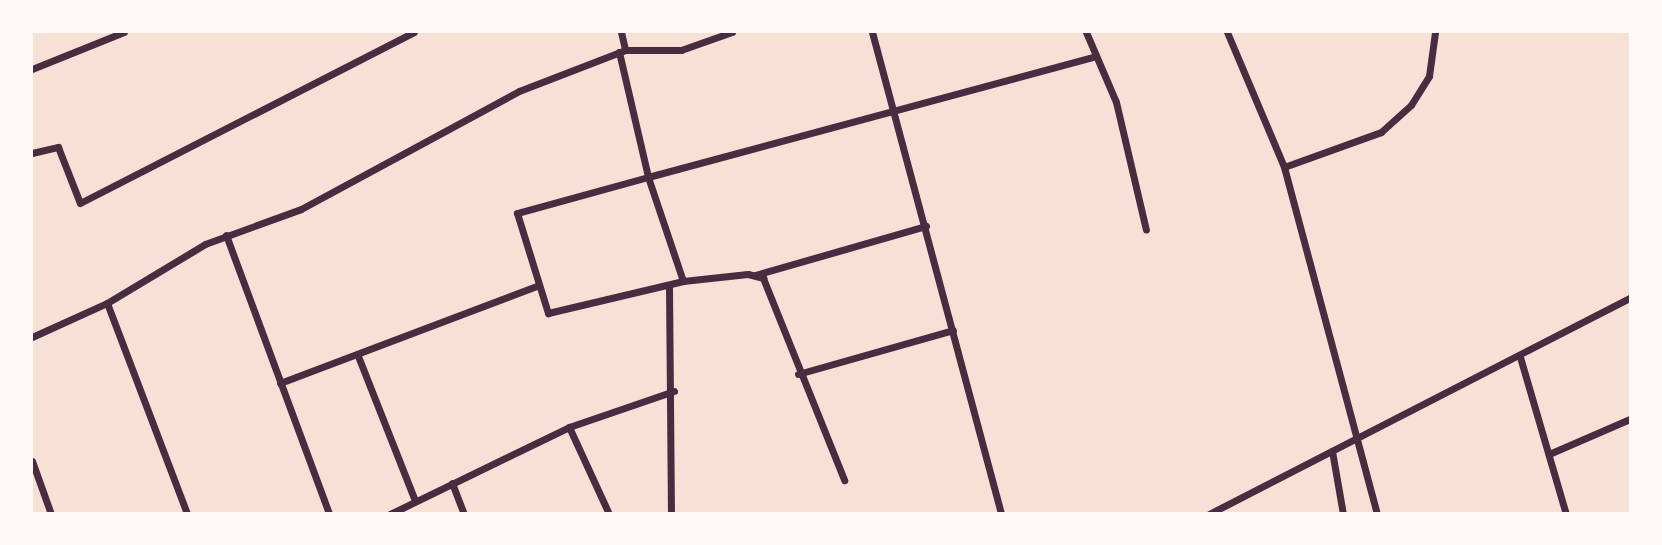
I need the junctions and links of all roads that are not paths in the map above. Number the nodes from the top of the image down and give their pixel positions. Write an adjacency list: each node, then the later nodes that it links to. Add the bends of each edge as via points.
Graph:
1 (124, 32): 11 (street)
2 (414, 32): 13 (street, via 80,203 58,147)
3 (621, 32): 9 (street)
4 (732, 32): 9 (street, via 681,50)
5 (872, 32): 12 (street)
6 (1086, 32): 10 (street)
7 (1227, 32): 14 (street)
8 (1435, 32): 14 (street, via 1429,76 1411,105 1381,132)
9 (622, 51): 15 (street); 18 (street, via 519,91 301,209)
10 (1096, 57): 12 (street); 17 (street, via 1116,102)
11 (32, 69)
12 (899, 113): 15 (street); 16 (street)
13 (32, 153)
14 (1284, 167): 34 (street)
15 (648, 177): 20 (street); 21 (street, via 522,208 517,213)
16 (926, 226): 19 (street); 25 (street)
17 (1146, 230)
18 (226, 235): 24 (street); 30 (street)
19 (754, 275): 20 (street); 29 (street, via 763,278)
20 (683, 281): 22 (street)
21 (537, 286): 22 (street, via 548,313 559,313); 27 (street)
22 (669, 286): 31 (street)
23 (1630, 298): 28 (street)
24 (107, 303): 26 (street); 42 (street)
25 (953, 330): 29 (street); 48 (street)
26 (32, 337)
27 (358, 356): 30 (street); 40 (street)
28 (1520, 357): 34 (street); 36 (street)
29 (798, 374): 38 (street)
30 (281, 383): 43 (street)
31 (674, 391): 33 (street); 47 (street)
32 (1630, 419): 36 (street)
33 (569, 427): 39 (street); 46 (street)
34 (1360, 441): 35 (street); 51 (street)
35 (1332, 451): 49 (street); 50 (street)
36 (1549, 454): 52 (street)
37 (32, 461): 41 (street)
38 (844, 480)
39 (452, 483): 40 (street); 45 (street)
40 (415, 501): 44 (street)
41 (51, 513)
42 (187, 513)
43 (330, 513)
44 (390, 513)
45 (464, 513)
46 (609, 513)
47 (671, 513)
48 (1002, 513)
49 (1209, 513)
50 (1343, 513)
51 (1377, 513)
52 (1566, 513)

